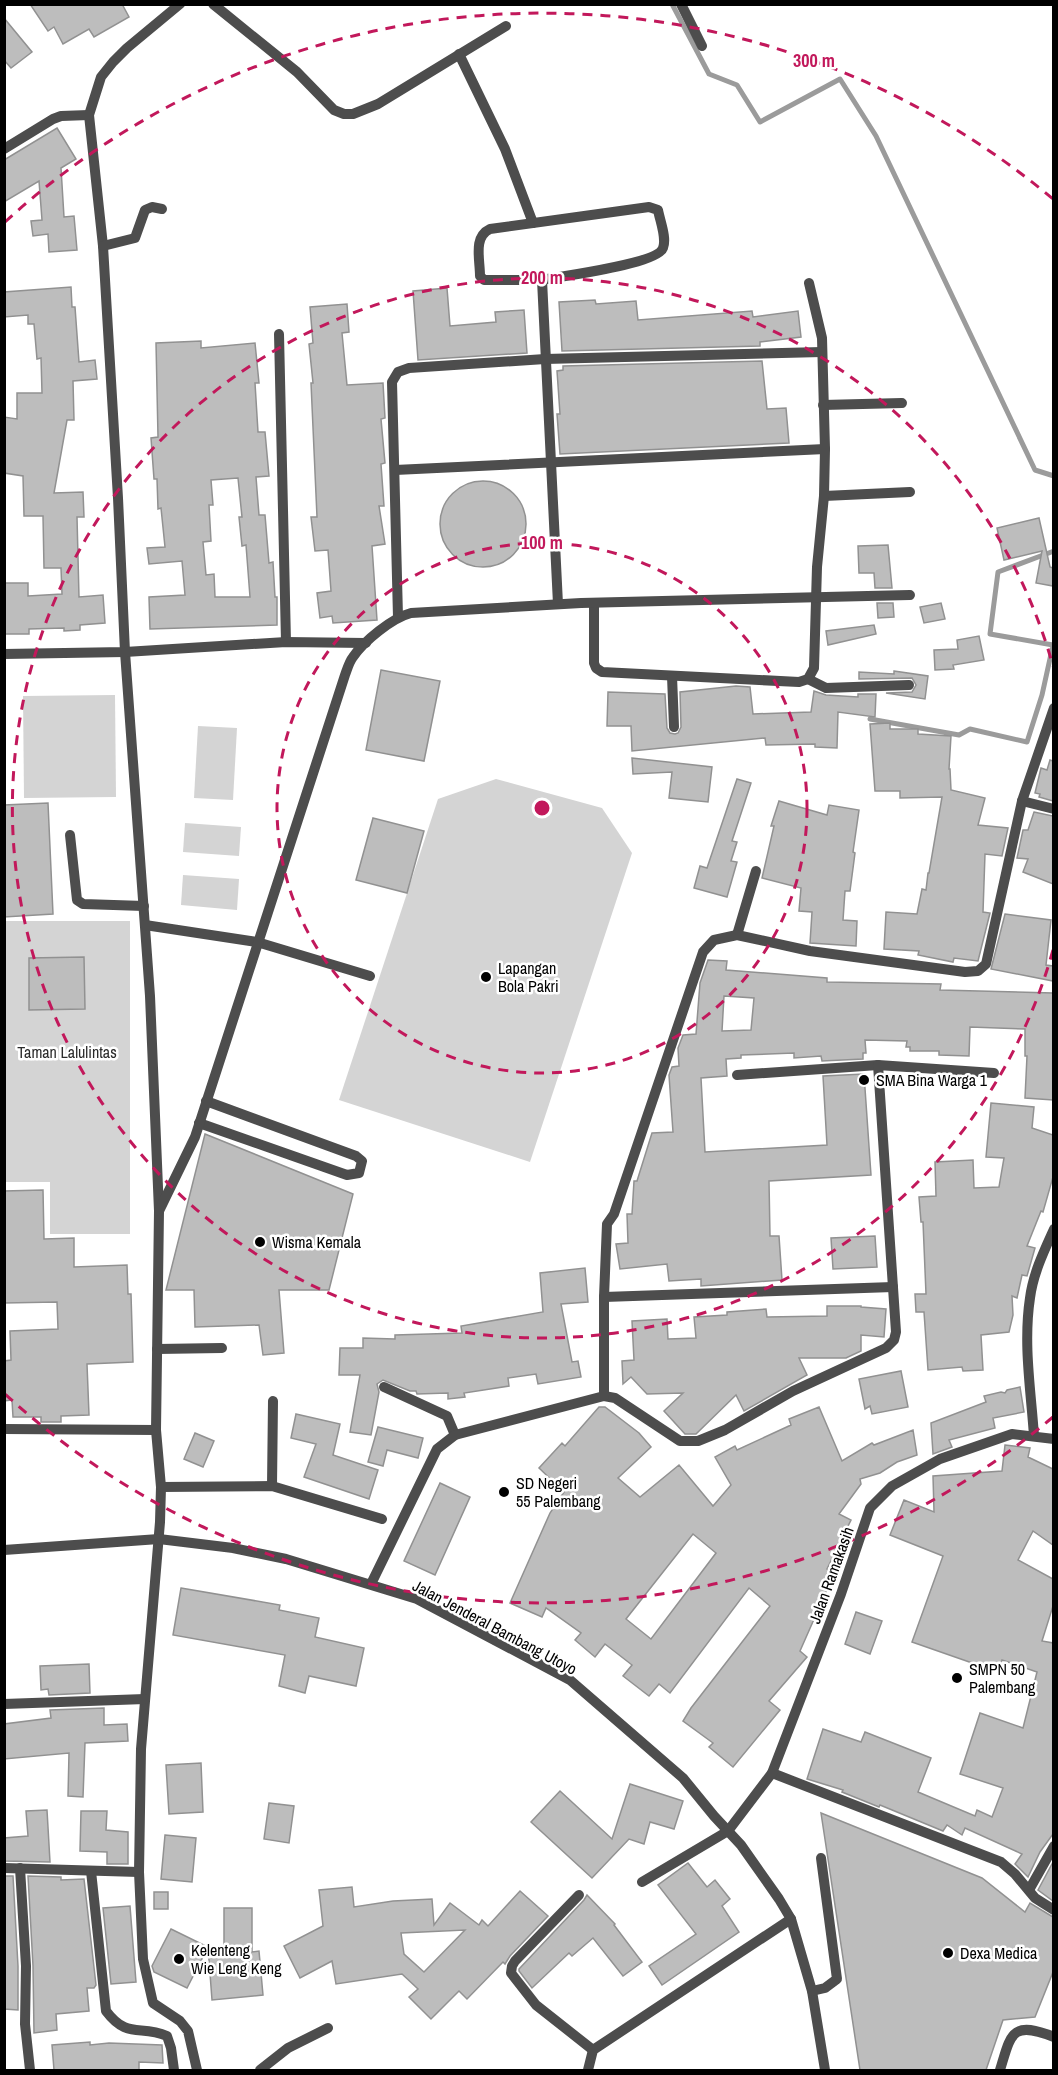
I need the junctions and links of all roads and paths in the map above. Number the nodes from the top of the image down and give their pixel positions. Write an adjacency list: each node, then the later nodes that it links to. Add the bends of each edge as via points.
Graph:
1 (180, 4): 7 (street, via 112,62 102,77)
2 (213, 4): 6 (street, via 297,72 334,110 344,114 362,112 378,104)
3 (681, 4): 5 (street)
4 (506, 26): 6 (street)
5 (702, 46)
6 (459, 54): 10 (street, via 505,149)
7 (89, 115): 8 (street, via 53,119); 11 (street)
8 (4, 149)
9 (162, 209): 11 (street, via 145,210 135,238)
10 (533, 223): 12 (street, via 482,232 480,276 492,281); 12 (street, via 649,207 658,210 664,239 659,254 650,259)
11 (103, 246): 31 (street)
12 (542, 279): 16 (street)
13 (810, 284): 15 (street)
14 (279, 334): 29 (street)
15 (822, 352): 16 (street); 18 (street)
16 (545, 359): 20 (street); 21 (street, via 409,368 398,372 392,382)
17 (902, 403): 18 (street)
18 (823, 405): 19 (street)
19 (825, 450): 20 (street); 23 (street)
20 (550, 463): 21 (street); 27 (street)
21 (395, 470): 28 (street)
22 (910, 492): 23 (street)
23 (824, 496): 25 (street)
24 (910, 595): 25 (street)
25 (817, 596): 26 (street); 34 (street, via 814,668)
26 (594, 603): 27 (street); 33 (street, via 596,668 602,672)
27 (558, 604): 28 (street)
28 (398, 616): 30 (street)
29 (286, 642): 30 (street); 31 (street)
30 (366, 643): 46 (street, via 352,658 345,675)
31 (125, 652): 32 (street); 43 (street)
32 (4, 654)
33 (672, 676): 34 (street, via 800,682); 37 (street)
34 (808, 679): 35 (street, via 826,688)
35 (909, 685)
36 (1053, 708): 38 (street)
37 (674, 727)
38 (1051, 727): 39 (street)
39 (1022, 801): 40 (street); 45 (street, via 986,964 978,971 810,951)
40 (1053, 809)
41 (70, 835): 43 (street, via 77,900 83,904)
42 (756, 871): 45 (street)
43 (144, 906): 44 (street)
44 (145, 925): 46 (street); 53 (street)
45 (737, 935): 56 (street, via 714,940 703,952 614,1214 607,1224)
46 (257, 942): 47 (street); 51 (street)
47 (370, 976)
48 (878, 1065): 49 (street); 50 (street); 55 (street)
49 (994, 1073)
50 (737, 1075)
51 (206, 1101): 52 (street); 52 (street, via 356,1156 362,1161 359,1173 347,1175)
52 (200, 1123): 53 (street)
53 (159, 1211): 58 (street)
54 (1053, 1229): 65 (street, via 1030,1297 1026,1334)
55 (893, 1287): 56 (street); 60 (street, via 896,1332 886,1348 698,1441 680,1441 615,1398)
56 (604, 1296): 60 (street)
57 (222, 1348): 58 (street)
58 (157, 1349): 63 (street)
59 (384, 1387): 64 (street, via 447,1416)
60 (604, 1396): 64 (street)
61 (273, 1401): 67 (street)
62 (4, 1429): 63 (street)
63 (156, 1430): 68 (street)
64 (455, 1435): 72 (street, via 437,1449)
65 (1034, 1436): 66 (street, Jalan Ramakasih); 75 (street, Jalan Ramakasih, via 1012,1434 940,1459 892,1486 870,1508)
66 (1053, 1439)
67 (272, 1486): 68 (street); 69 (street)
68 (161, 1487): 70 (street)
69 (382, 1519)
70 (159, 1539): 71 (street, Jalan Jenderal Bambang Utoyo); 72 (street, Jalan Jenderal Bambang Utoyo, via 286,1559); 73 (street)
71 (4, 1550)
72 (371, 1584): 76 (street, Jalan Jenderal Bambang Utoyo, via 417,1599 570,1680 683,1778)
73 (145, 1698): 74 (street); 82 (street)
74 (4, 1704)
75 (772, 1773): 76 (street, Jalan Ramakasih); 84 (street, via 1001,1862)
76 (728, 1831): 83 (street); 87 (street, Jalan Jenderal Bambang Utoyo)
77 (1053, 1846): 84 (street)
78 (821, 1858): 88 (street, via 837,1979)
79 (4, 1868): 80 (street)
80 (20, 1868): 81 (street); 92 (street)
81 (91, 1870): 82 (street); 93 (street, via 106,2011 116,2025 167,2036)
82 (139, 1872): 94 (street, via 143,1959 153,2003 188,2031)
83 (642, 1882)
84 (1029, 1890): 86 (street)
85 (579, 1895): 91 (street, via 515,1961 511,1973 536,2005)
86 (1053, 1910)
87 (791, 1919): 88 (street, Jalan Jenderal Bambang Utoyo); 91 (street)
88 (812, 1991): 97 (street, Jalan Jenderal Bambang Utoyo)
89 (328, 2028): 95 (street, via 288,2048)
90 (1053, 2037): 98 (street, via 1038,2031 1014,2032)
91 (593, 2050): 96 (street)
92 (30, 2070)
93 (174, 2070)
94 (197, 2070)
95 (260, 2070)
96 (588, 2070)
97 (825, 2070)
98 (1000, 2070)

